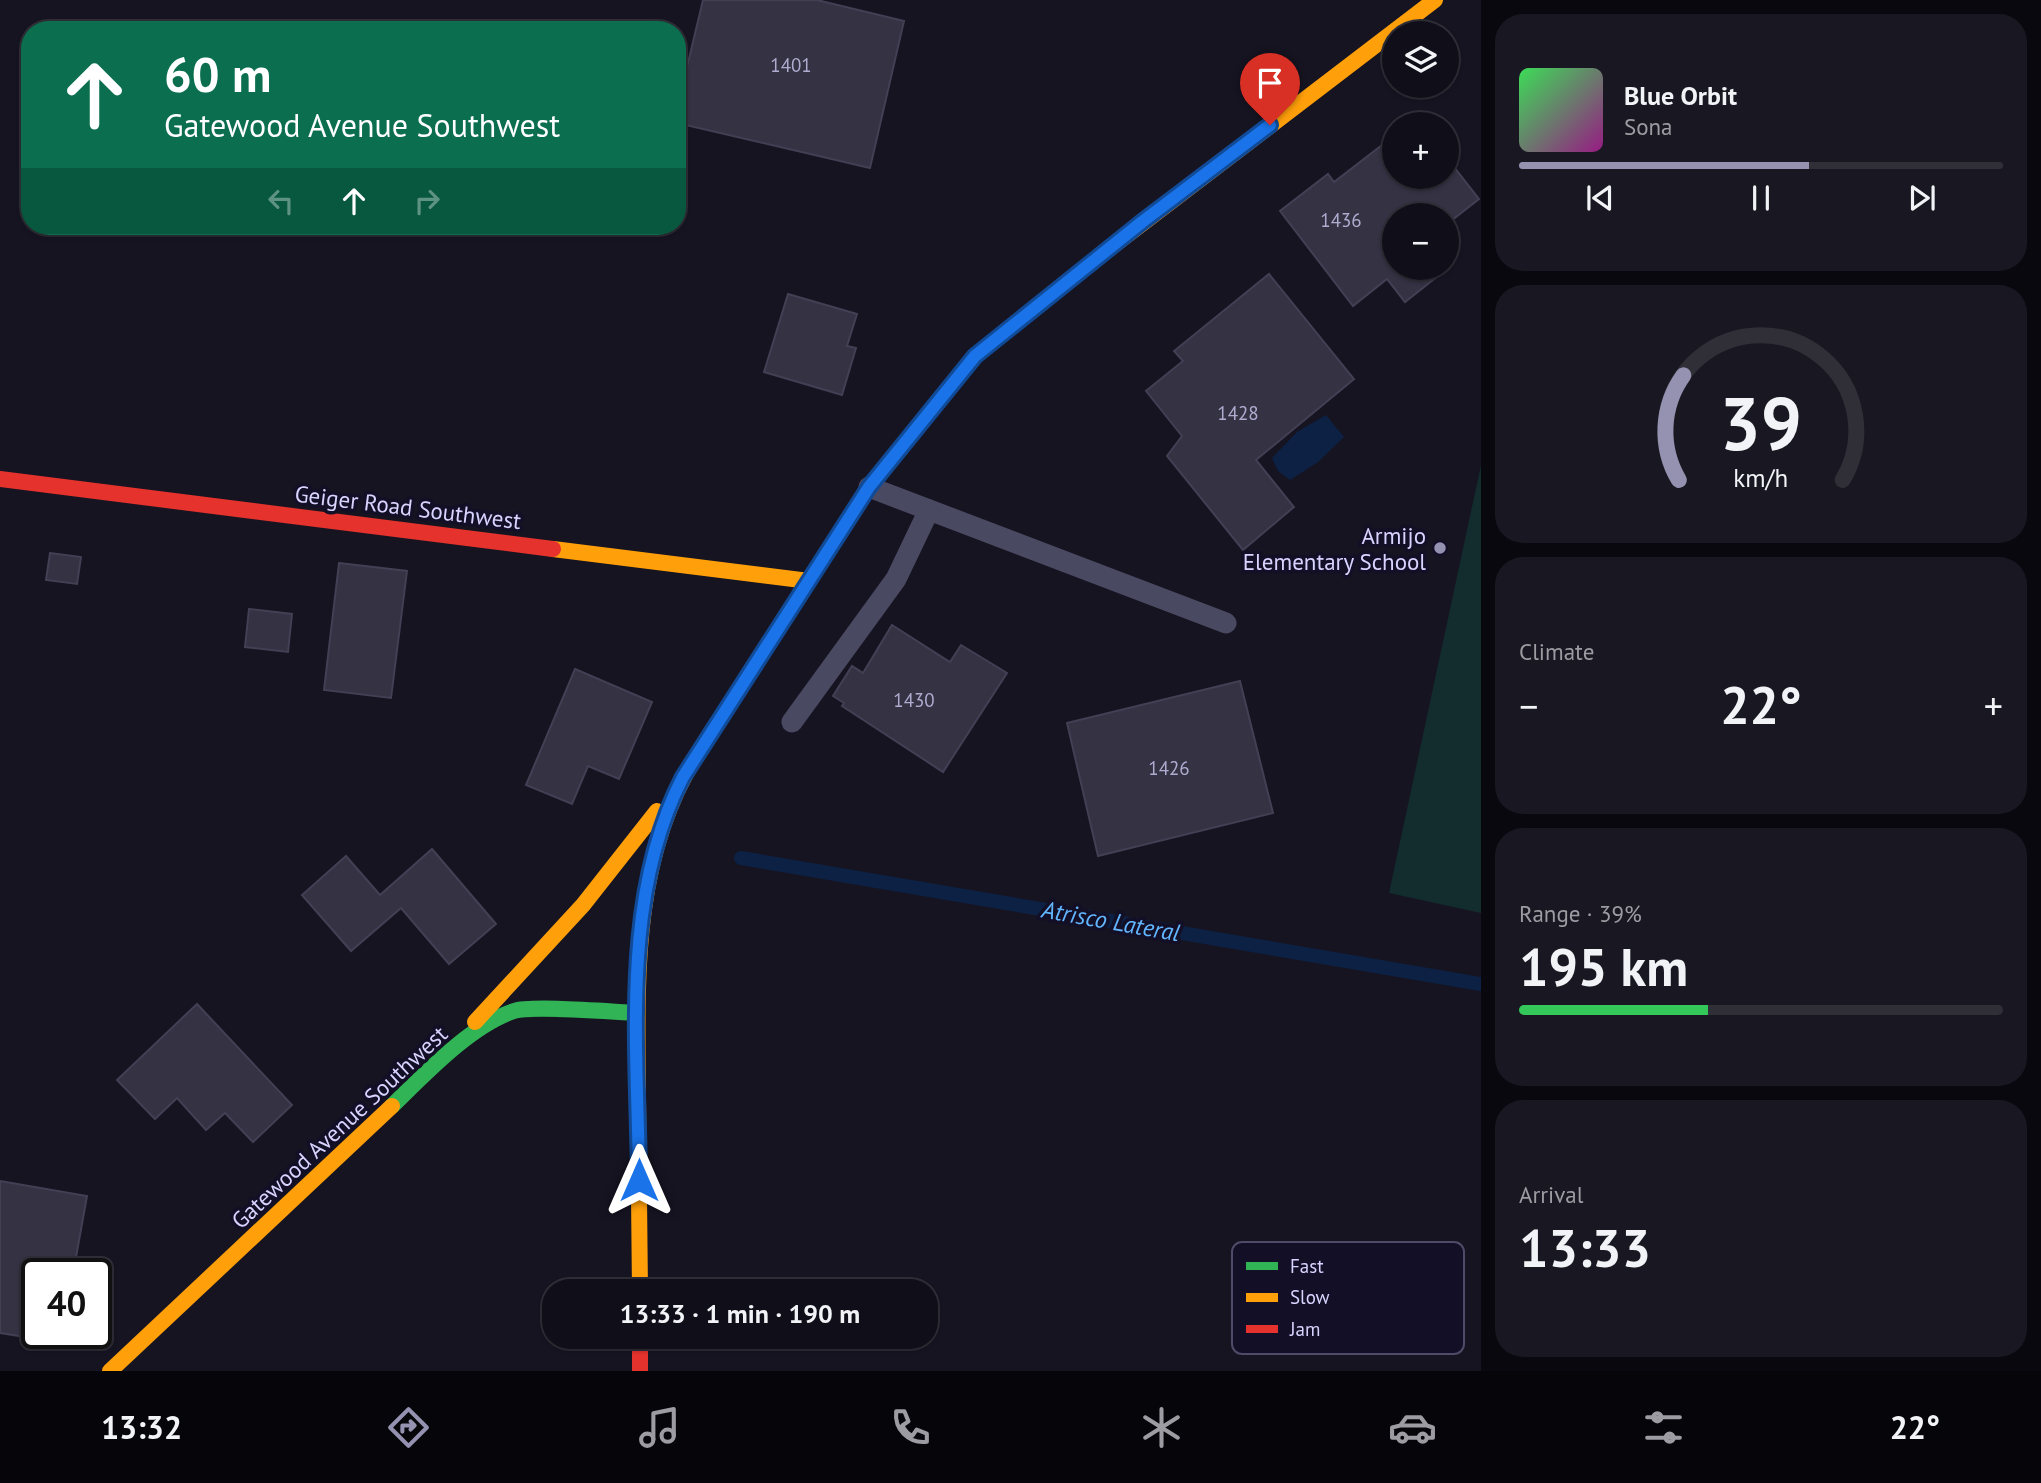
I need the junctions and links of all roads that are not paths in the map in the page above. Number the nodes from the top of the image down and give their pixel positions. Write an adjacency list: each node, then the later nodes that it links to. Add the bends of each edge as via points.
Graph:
1 (1435, 0): 3 (street, via 1142,222 975,356)
2 (0, 479): 5 (street, Geiger Road Southwest)
3 (869, 487): 4 (lane); 5 (street)
4 (929, 510): 6 (lane); 7 (lane, via 895,579)
5 (809, 581): 8 (street)
6 (1226, 623)
7 (792, 722)
8 (683, 777): 9 (street, via 655,842 642,924); 10 (street, via 583,905)
9 (637, 1013): 10 (street, Gatewood Avenue Southwest, via 516,1010 486,1025); 11 (street)
10 (433, 1067): 13 (street, Gatewood Avenue Southwest)
11 (640, 1279)
12 (640, 1349): 14 (street)
13 (110, 1371)
14 (640, 1371)

